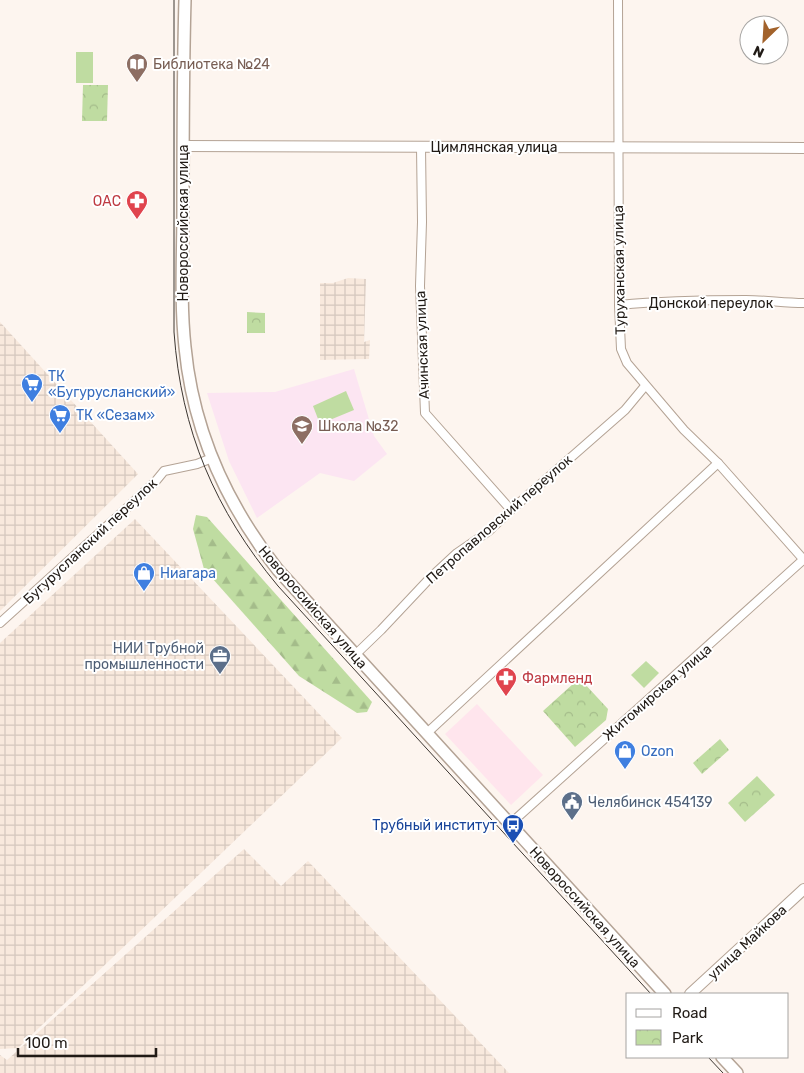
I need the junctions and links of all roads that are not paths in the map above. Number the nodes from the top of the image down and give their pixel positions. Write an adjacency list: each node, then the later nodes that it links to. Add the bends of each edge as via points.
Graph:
1 (185, 0): 3 (main road, Новороссийская улица)
2 (618, 0): 5 (street, Туруханская улица)
3 (183, 146): 4 (street, Цимлянская улица); 10 (main road, Новороссийская улица, via 185,346 194,401)
4 (421, 147): 5 (street, Цимлянская улица); 12 (street, Ачинская улица, via 420,286 425,412)
5 (619, 148): 6 (street, Цимлянская улица); 8 (street, Туруханская улица)
6 (804, 148)
7 (804, 302): 8 (street, Донской переулок, via 670,300)
8 (619, 305): 9 (street, Туруханская улица, via 621,349)
9 (646, 386): 11 (street, Туруханская улица); 12 (street, Петропавловский переулок, via 625,410)
10 (212, 458): 14 (street, Бугурусланский переулок, via 164,471); 15 (main road, Новороссийская улица, via 228,495 263,551)
11 (718, 463): 13 (street, Туруханская улица); 16 (street)
12 (511, 510): 15 (street, Петропавловский переулок, via 430,578)
13 (804, 560): 17 (street, Житомирская улица)
14 (0, 623)
15 (355, 655): 16 (main road, Новороссийская улица)
16 (426, 733): 17 (main road, Новороссийская улица)
17 (510, 824): 19 (main road, Новороссийская улица)
18 (804, 889): 20 (street, улица Майкова)
19 (664, 993)
20 (691, 993)
21 (723, 1058): 22 (main road)
22 (737, 1073)

